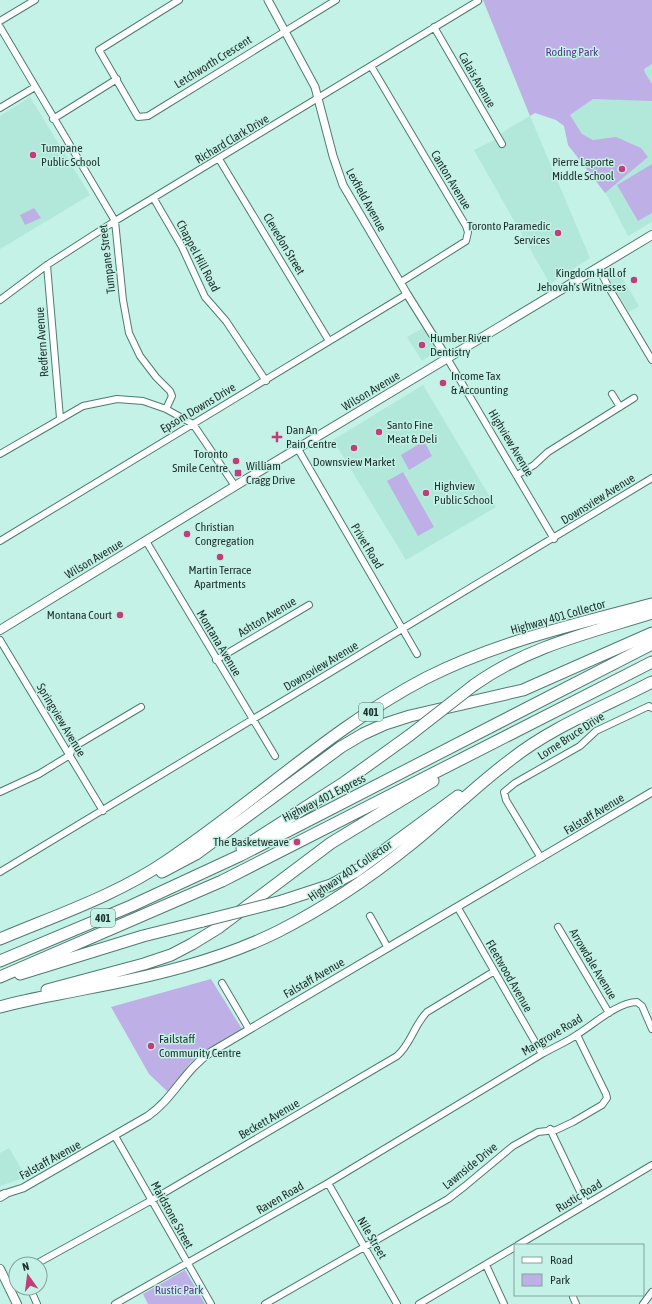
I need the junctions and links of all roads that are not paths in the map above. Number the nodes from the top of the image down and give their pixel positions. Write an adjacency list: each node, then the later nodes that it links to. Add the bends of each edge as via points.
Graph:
1 (34, 0): 6 (street)
2 (179, 0): 11 (street, via 99,50)
3 (268, 0): 9 (street, Lexfield Avenue)
4 (336, 0): 9 (street, Letchworth Crescent)
5 (478, 1): 8 (street, Richard Clark Drive)
6 (0, 21)
7 (0, 27): 12 (street, Tumpane Street)
8 (434, 27): 10 (street, Richard Clark Drive); 16 (street, Calais Avenue)
9 (285, 30): 11 (street, Letchworth Crescent, via 148,116 138,117); 13 (street, Lexfield Avenue)
10 (371, 66): 13 (street, Richard Clark Drive); 23 (street, Canton Avenue, via 468,232 466,241 461,245)
11 (117, 79): 15 (street)
12 (35, 87): 14 (street); 15 (street, Tumpane Street)
13 (319, 99): 17 (street, Richard Clark Drive); 23 (street, Lexfield Avenue, via 332,156 343,185)
14 (0, 108)
15 (53, 119): 19 (street, Tumpane Street)
16 (502, 144)
17 (219, 159): 18 (street, Richard Clark Drive); 26 (street, Clevedon Street)
18 (154, 198): 19 (street, Richard Clark Drive); 29 (street, Chappel Hill Road, via 182,247 205,297 226,320)
19 (115, 221): 21 (street, Richard Clark Drive); 33 (street, Tumpane Street, via 126,323 140,356 170,391 172,396)
20 (652, 235): 22 (main road, Wilson Avenue)
21 (47, 265): 25 (street, Richard Clark Drive); 34 (street, Redfern Avenue)
22 (598, 267): 27 (main road, Wilson Avenue); 28 (street)
23 (401, 282): 24 (street, Lexfield Avenue)
24 (407, 294): 26 (street, Epsom Downs Drive); 27 (street, Lexfield Avenue)
25 (0, 300)
26 (330, 341): 29 (street, Epsom Downs Drive)
27 (447, 358): 36 (main road, Wilson Avenue); 38 (street, Highview Avenue)
28 (652, 360)
29 (266, 381): 35 (street, Epsom Downs Drive)
30 (612, 394): 32 (street)
31 (634, 398): 32 (street)
32 (620, 407): 38 (street, via 548,452 534,465)
33 (166, 409): 34 (street, via 143,401 117,399 83,406); 35 (street)
34 (60, 418): 37 (street)
35 (193, 424): 40 (street); 42 (street, Epsom Downs Drive)
36 (298, 449): 40 (main road, Wilson Avenue); 48 (street, Privet Road)
37 (0, 454)
38 (517, 475): 41 (street, Highview Avenue)
39 (652, 478): 41 (street, Downsview Avenue)
40 (235, 486): 43 (main road, Wilson Avenue)
41 (554, 539): 48 (street, Downsview Avenue)
42 (0, 541)
43 (146, 541): 47 (main road, Wilson Avenue); 53 (street, Montana Avenue)
44 (652, 604): 69 (highway, Highway 401 Collector / 401, via 519,641 426,678 347,728 212,829 167,861)
45 (309, 605): 53 (street, Ashton Avenue)
46 (652, 612): 68 (highway, bridge, via 544,647 495,670 342,784)
47 (0, 630)
48 (404, 630): 52 (street, Privet Road); 58 (street, Downsview Avenue)
49 (652, 633): 69 (highway, via 523,690 410,716 363,734 341,747 196,854 141,883)
50 (0, 640): 59 (street, Springview Avenue)
51 (652, 644): 68 (highway, Highway 401 Express / 401)
52 (417, 654)
53 (216, 660): 58 (street, Montana Avenue)
54 (652, 662): 62 (highway, 401)
55 (652, 682): 61 (highway, Highway 401 Collector, via 543,737)
56 (141, 707): 59 (street, via 72,748)
57 (652, 708): 66 (street, Lorne Bruce Drive, via 649,706 638,710 601,728 580,746 515,782 504,792 506,800)
58 (254, 720): 60 (street, Montana Avenue); 65 (street, Downsview Avenue)
59 (70, 755): 63 (street); 65 (street, Springview Avenue)
60 (275, 756)
61 (509, 760): 77 (highway, bridge, via 355,872 331,885 282,902 203,921); 79 (highway, Highway 401 Collector, via 410,845 358,884 278,932 211,958 84,989)
62 (457, 761): 77 (highway, 401, via 222,881); 79 (highway, via 430,783 331,843 218,928 192,944 171,955 144,964 55,987)
63 (0, 792)
64 (652, 792): 66 (street, Falstaff Avenue)
65 (103, 810): 67 (street, Downsview Avenue)
66 (541, 858): 70 (street, Falstaff Avenue)
67 (0, 872)
68 (205, 872): 75 (highway, Highway 401 Express / 401)
69 (125, 886): 73 (highway, Highway 401 Collector / 401)
70 (458, 908): 74 (street, Falstaff Avenue); 76 (street, Fleetwood Avenue)
71 (370, 916): 74 (street)
72 (558, 927): 81 (street, Arrowdale Avenue)
73 (0, 939)
74 (388, 948): 82 (street, Falstaff Avenue)
75 (0, 961)
76 (494, 972): 85 (street, Fleetwood Avenue); 92 (street, Beckett Avenue, via 420,1018 405,1049 397,1056)
77 (0, 978)
78 (222, 983): 82 (street)
79 (25, 999): 80 (highway, Highway 401 Collector)
80 (0, 1007)
81 (609, 1013): 83 (street, Mangrove Road, via 638,1002); 84 (street, Mangrove Road)
82 (250, 1029): 88 (street, Falstaff Avenue, via 192,1066 161,1107)
83 (652, 1029)
84 (577, 1035): 85 (street, Mangrove Road); 87 (street, Lawnside Drive, via 607,1098 602,1105 573,1122 556,1130)
85 (542, 1054): 86 (street, Mangrove Road)
86 (454, 1108): 90 (street, Raven Road)
87 (550, 1129): 93 (street); 95 (street, Lawnside Drive, via 538,1132 513,1146 448,1198)
88 (116, 1136): 91 (street, Falstaff Avenue, via 23,1188); 92 (street, Maidstone Street)
89 (652, 1165): 93 (street, Rustic Road)
90 (328, 1183): 95 (street, Nile Street); 98 (street, Raven Road)
91 (2, 1195)
92 (152, 1200): 97 (street, Beckett Avenue); 98 (street, Maidstone Street)
93 (586, 1204): 94 (street, Rustic Road)
94 (520, 1244)
95 (364, 1247): 106 (street, Lawnside Drive); 107 (street, Nile Street)
96 (514, 1248): 99 (street)
97 (48, 1257)
98 (187, 1264): 104 (street, Raven Road); 105 (street, Maidstone Street)
99 (486, 1265): 108 (street); 109 (street)
100 (0, 1269): 103 (main road)
101 (652, 1292): 111 (street)
102 (573, 1297): 110 (street)
103 (17, 1304)
104 (115, 1304)
105 (211, 1304)
106 (265, 1304)
107 (397, 1304)
108 (419, 1304)
109 (504, 1304)
110 (576, 1304)
111 (643, 1304)

